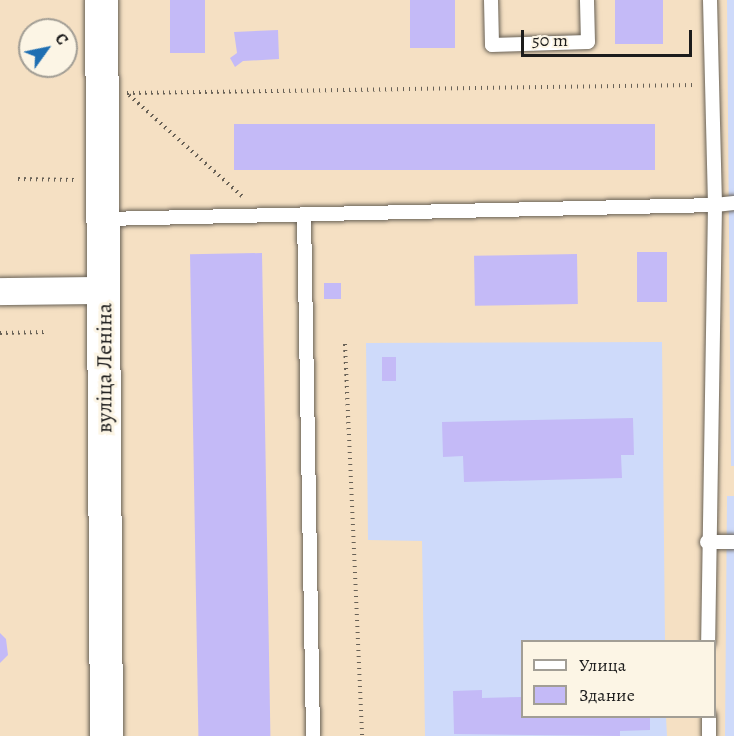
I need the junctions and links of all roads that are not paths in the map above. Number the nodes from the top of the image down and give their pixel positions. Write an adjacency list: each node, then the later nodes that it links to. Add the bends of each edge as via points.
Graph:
1 (101, 0): 8 (street, вуліца Леніна)
2 (491, 0): 3 (lane, via 492,45 588,42)
3 (587, 0)
4 (710, 0): 6 (lane)
5 (734, 203): 6 (lane)
6 (715, 205): 7 (lane); 11 (lane)
7 (304, 214): 8 (lane); 16 (lane)
8 (104, 219): 9 (street, вуліца Леніна)
9 (105, 290): 10 (street); 15 (street, вуліца Леніна)
10 (0, 291)
11 (707, 542): 12 (lane); 13 (lane)
12 (734, 542)
13 (708, 640)
14 (709, 718): 17 (lane)
15 (106, 736)
16 (313, 736)
17 (709, 736)

